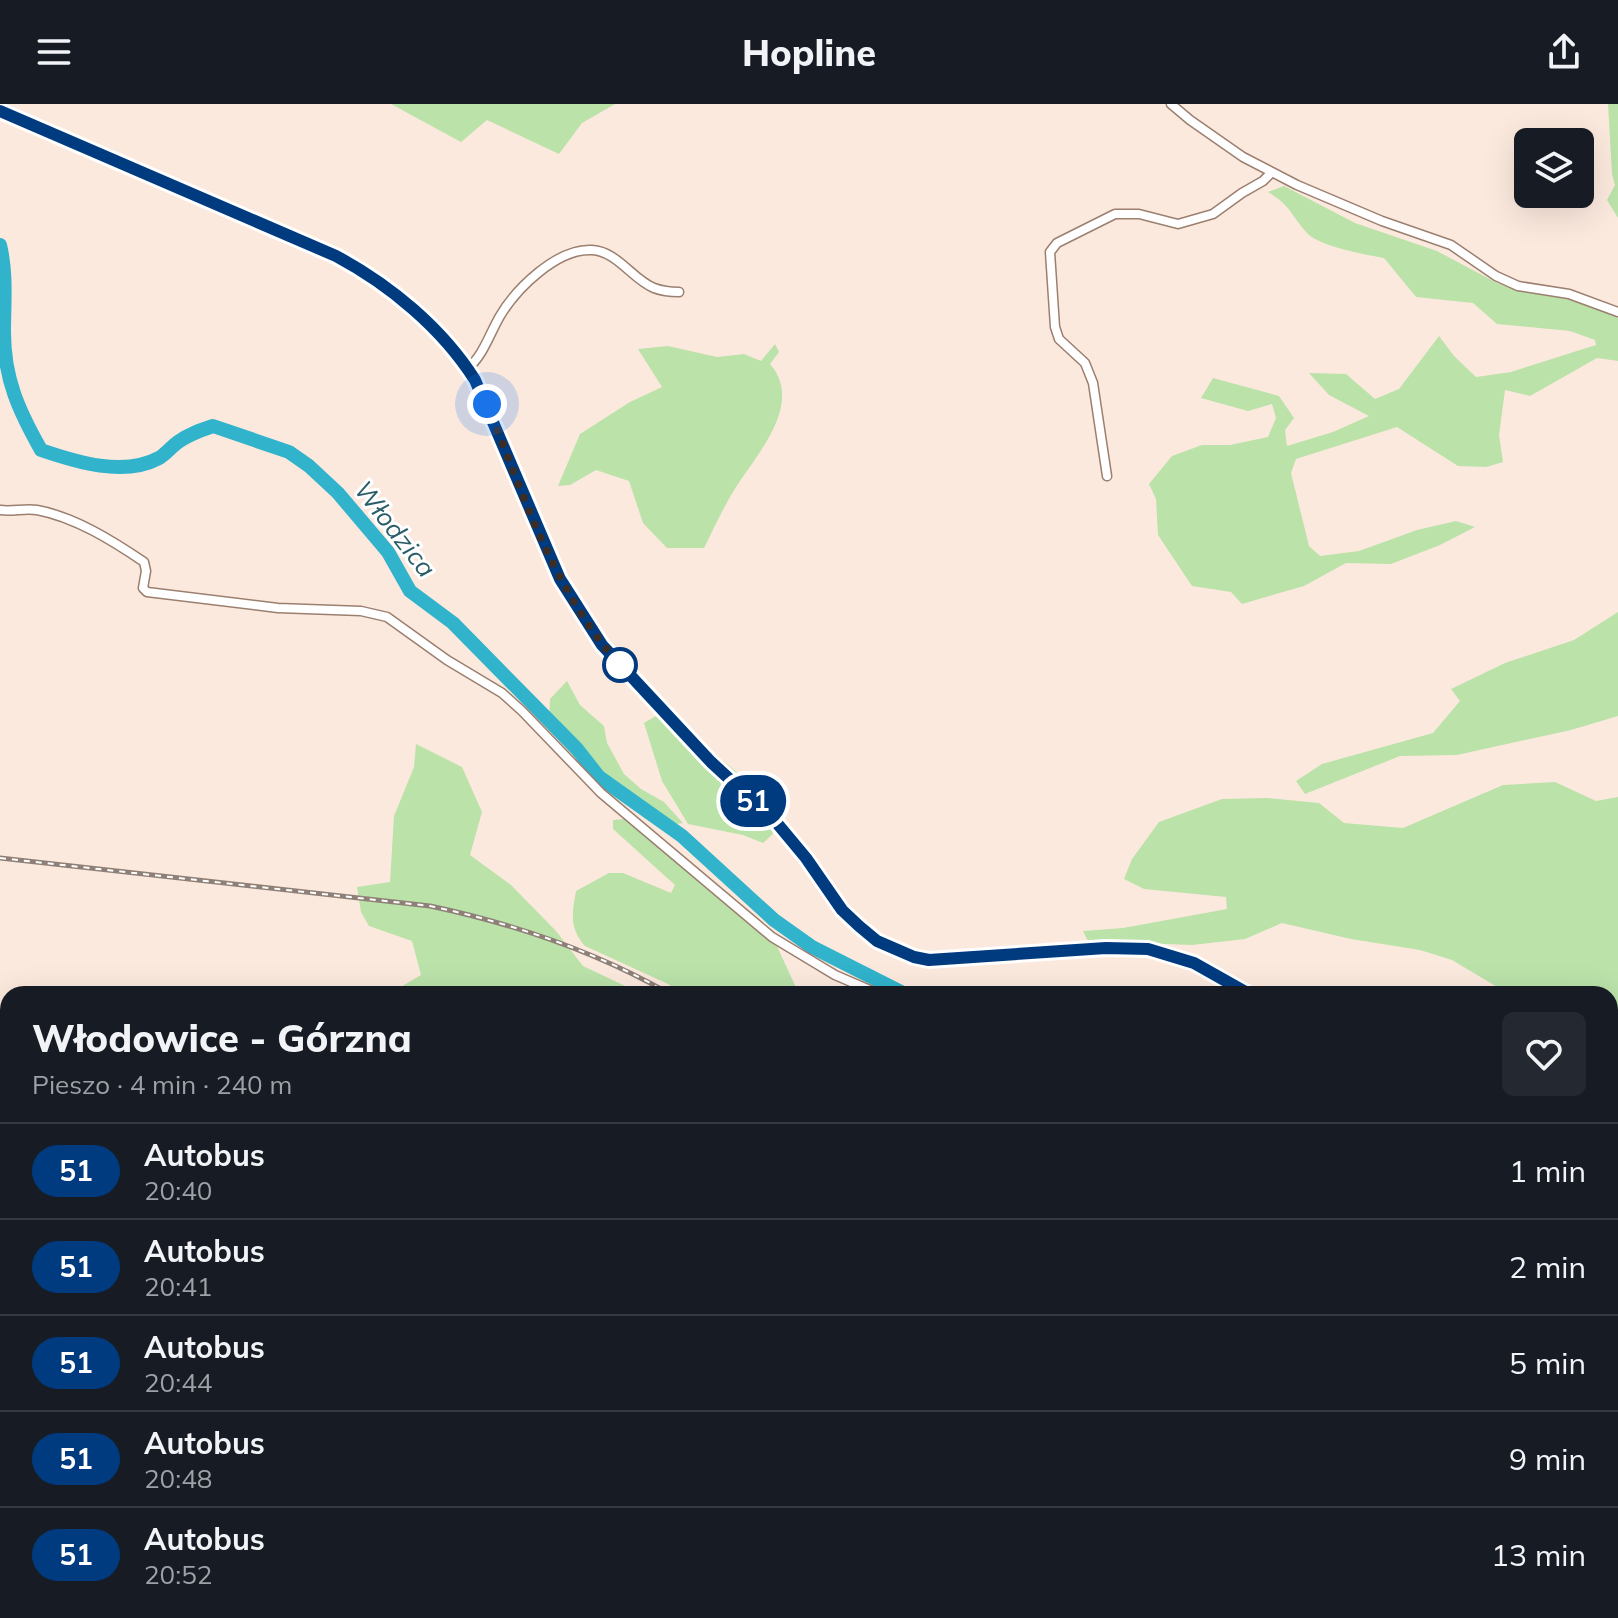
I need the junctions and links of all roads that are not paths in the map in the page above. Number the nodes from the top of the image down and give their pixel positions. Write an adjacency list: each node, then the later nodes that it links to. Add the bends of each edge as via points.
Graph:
1 (1171, 104): 3 (street)
2 (0, 111): 6 (street, via 359,268 404,301)
3 (1271, 173): 5 (street, via 1451,245 1518,286 1569,294); 7 (street, via 1213,214 1178,224 1115,214 1057,243 1050,252 1055,327 1059,339 1085,363 1093,383)
4 (679, 292): 6 (street, via 655,288 602,252 577,252 529,280 501,313)
5 (1618, 312)
6 (468, 368): 10 (street, via 560,579 590,629 711,762 787,835 842,910 877,941 929,960 1148,949 1194,963)
7 (1107, 476)
8 (0, 510): 9 (street, via 36,510 117,544 144,562 147,592 387,617 502,693 601,793 772,937)
9 (861, 986)
10 (1235, 986)

